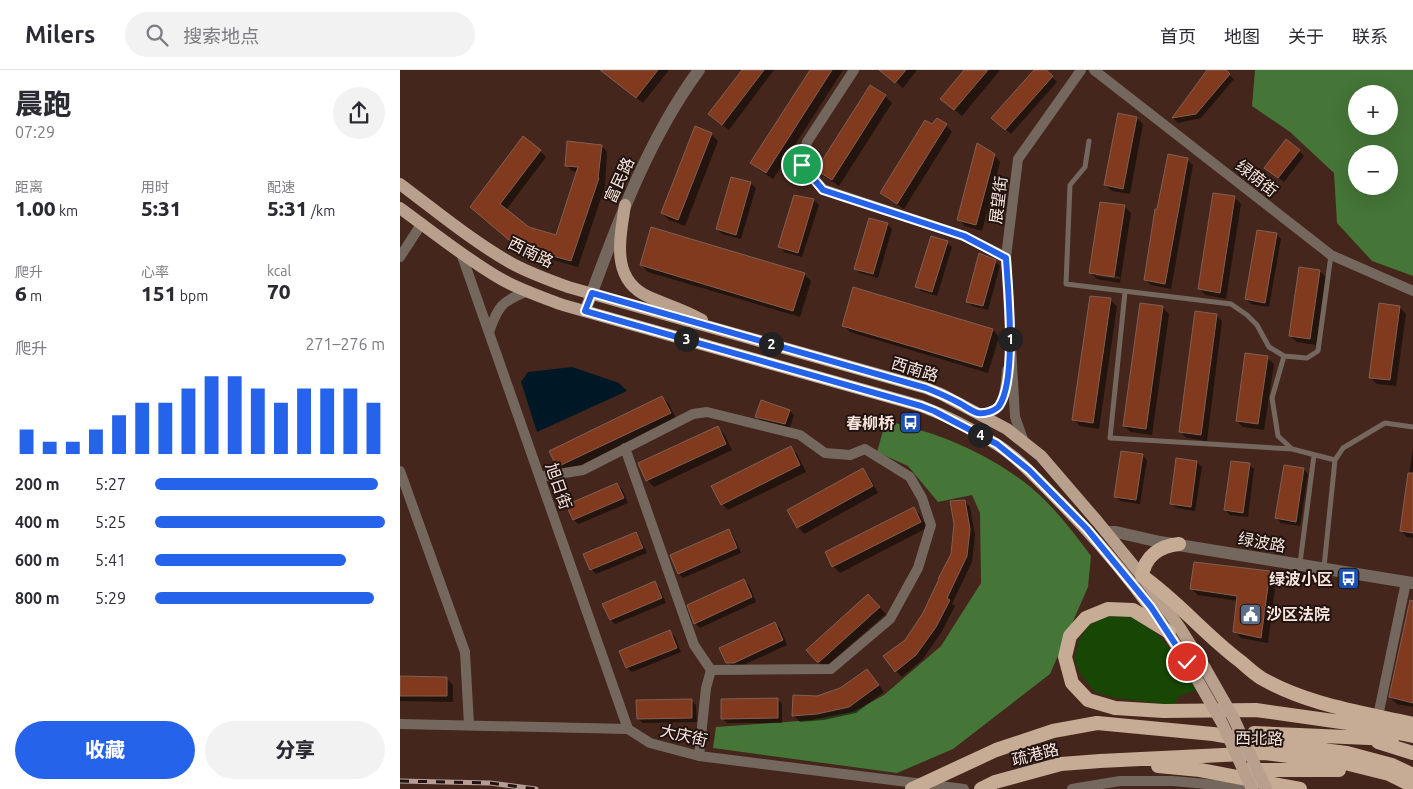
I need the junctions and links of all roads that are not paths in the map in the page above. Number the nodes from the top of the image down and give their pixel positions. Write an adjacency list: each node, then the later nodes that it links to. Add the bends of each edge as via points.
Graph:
1 (699, 70): 7 (street, 富民路, via 679,96)
2 (854, 70): 13 (street, via 807,142 802,165 823,190 964,236)
3 (1081, 70): 13 (street, 展望街, via 1018,159)
4 (1094, 70): 11 (street, 绿荫街)
5 (1088, 141): 16 (lane, via 1085,167 1070,185 1066,284)
6 (400, 184): 17 (main road, 西南路, via 512,264 568,287)
7 (624, 206): 17 (street, 富民路); 19 (main road, via 620,261 629,282 647,296 686,310)
8 (400, 208): 9 (main road, 西南路)
9 (422, 224): 10 (main road, 西南路); 12 (street)
10 (461, 252): 14 (main road, 西南路, via 502,280); 20 (street, 旭日街)
11 (1331, 254): 15 (street, 绿荫街); 22 (lane, via 1318,351 1307,358)
12 (400, 257)
13 (1006, 258): 21 (street, 展望街)
14 (528, 291): 18 (main road, 西南路); 20 (street, via 509,298 496,312)
15 (1413, 291)
16 (1125, 292): 22 (lane, via 1231,304 1257,325 1270,347); 27 (lane, via 1110,438)
17 (592, 293): 18 (street, 富民路); 19 (main road, 西南路)
18 (585, 311): 38 (main road, 西南路, via 921,406 997,444 1029,470 1087,529)
19 (722, 330): 23 (main road, 西南路, via 926,388)
20 (489, 332): 31 (street, 旭日街)
21 (1010, 342): 23 (street, via 1007,380 999,406 992,412); 25 (street, 展望街, via 1015,416)
22 (1284, 356): 27 (lane, via 1272,398 1278,436)
23 (978, 413): 25 (main road, 西南路, via 1007,428)
24 (1413, 427): 29 (lane, via 1385,423 1343,448)
25 (1024, 442): 32 (main road, 西南路, via 1041,456)
26 (625, 448): 31 (street, via 583,470); 39 (street, via 694,645); 39 (street, via 693,414 707,412 800,435 825,453 850,455 865,449 910,477 922,498 931,525 918,568 890,619 831,669)
27 (1292, 449): 28 (lane)
28 (1314, 455): 29 (lane); 34 (lane)
29 (1335, 460): 35 (lane)
30 (400, 470): 45 (street, via 465,652)
31 (540, 477): 46 (street, 旭日街)
32 (1106, 532): 33 (street, 绿波路); 36 (main road, 西南路)
33 (1179, 544): 34 (street, 绿波路); 36 (highway, via 1156,552 1146,563)
34 (1300, 565): 35 (street, 绿波路)
35 (1324, 568): 37 (street, 绿波路)
36 (1142, 576): 40 (main road, 西南路, via 1180,628); 41 (highway, via 1260,677 1314,702)
37 (1409, 582): 41 (street)
38 (1169, 632): 40 (main road, 西南路); 47 (highway, via 1132,610 1108,609 1086,618 1070,636 1065,657 1072,683 1088,700 1115,708 1256,710)
39 (711, 670): 51 (street)
40 (1200, 671): 61 (main road, 西南路, bridge); 63 (main road, 西南路, bridge, via 1233,717)
41 (1378, 716): 44 (highway)
42 (1096, 723): 48 (highway, via 1143,722 1207,730); 55 (highway, 西北路, via 1213,734 1347,753 1392,765); 57 (highway, bridge, via 1053,731 996,750)
43 (400, 724): 45 (street)
44 (1413, 724)
45 (469, 726): 46 (street)
46 (628, 729): 51 (street, 大庆街, via 650,743)
47 (1413, 736)
48 (1370, 738): 49 (highway); 50 (highway)
49 (1413, 740)
50 (1413, 754)
51 (699, 756): 58 (street, 大庆街)
52 (1100, 761): 53 (highway); 54 (highway, 西北路, via 1264,753 1345,763); 59 (highway, 疏港路, via 1061,764 995,782)
53 (1200, 770): 54 (highway); 64 (highway)
54 (1378, 772): 56 (highway, 西北路)
55 (1413, 775)
56 (1413, 786)
57 (912, 789)
58 (964, 789)
59 (981, 789)
60 (1072, 789): 62 (street, via 1120,781 1173,781)
61 (1252, 789)
62 (1262, 789)
63 (1266, 789)
64 (1300, 789)

